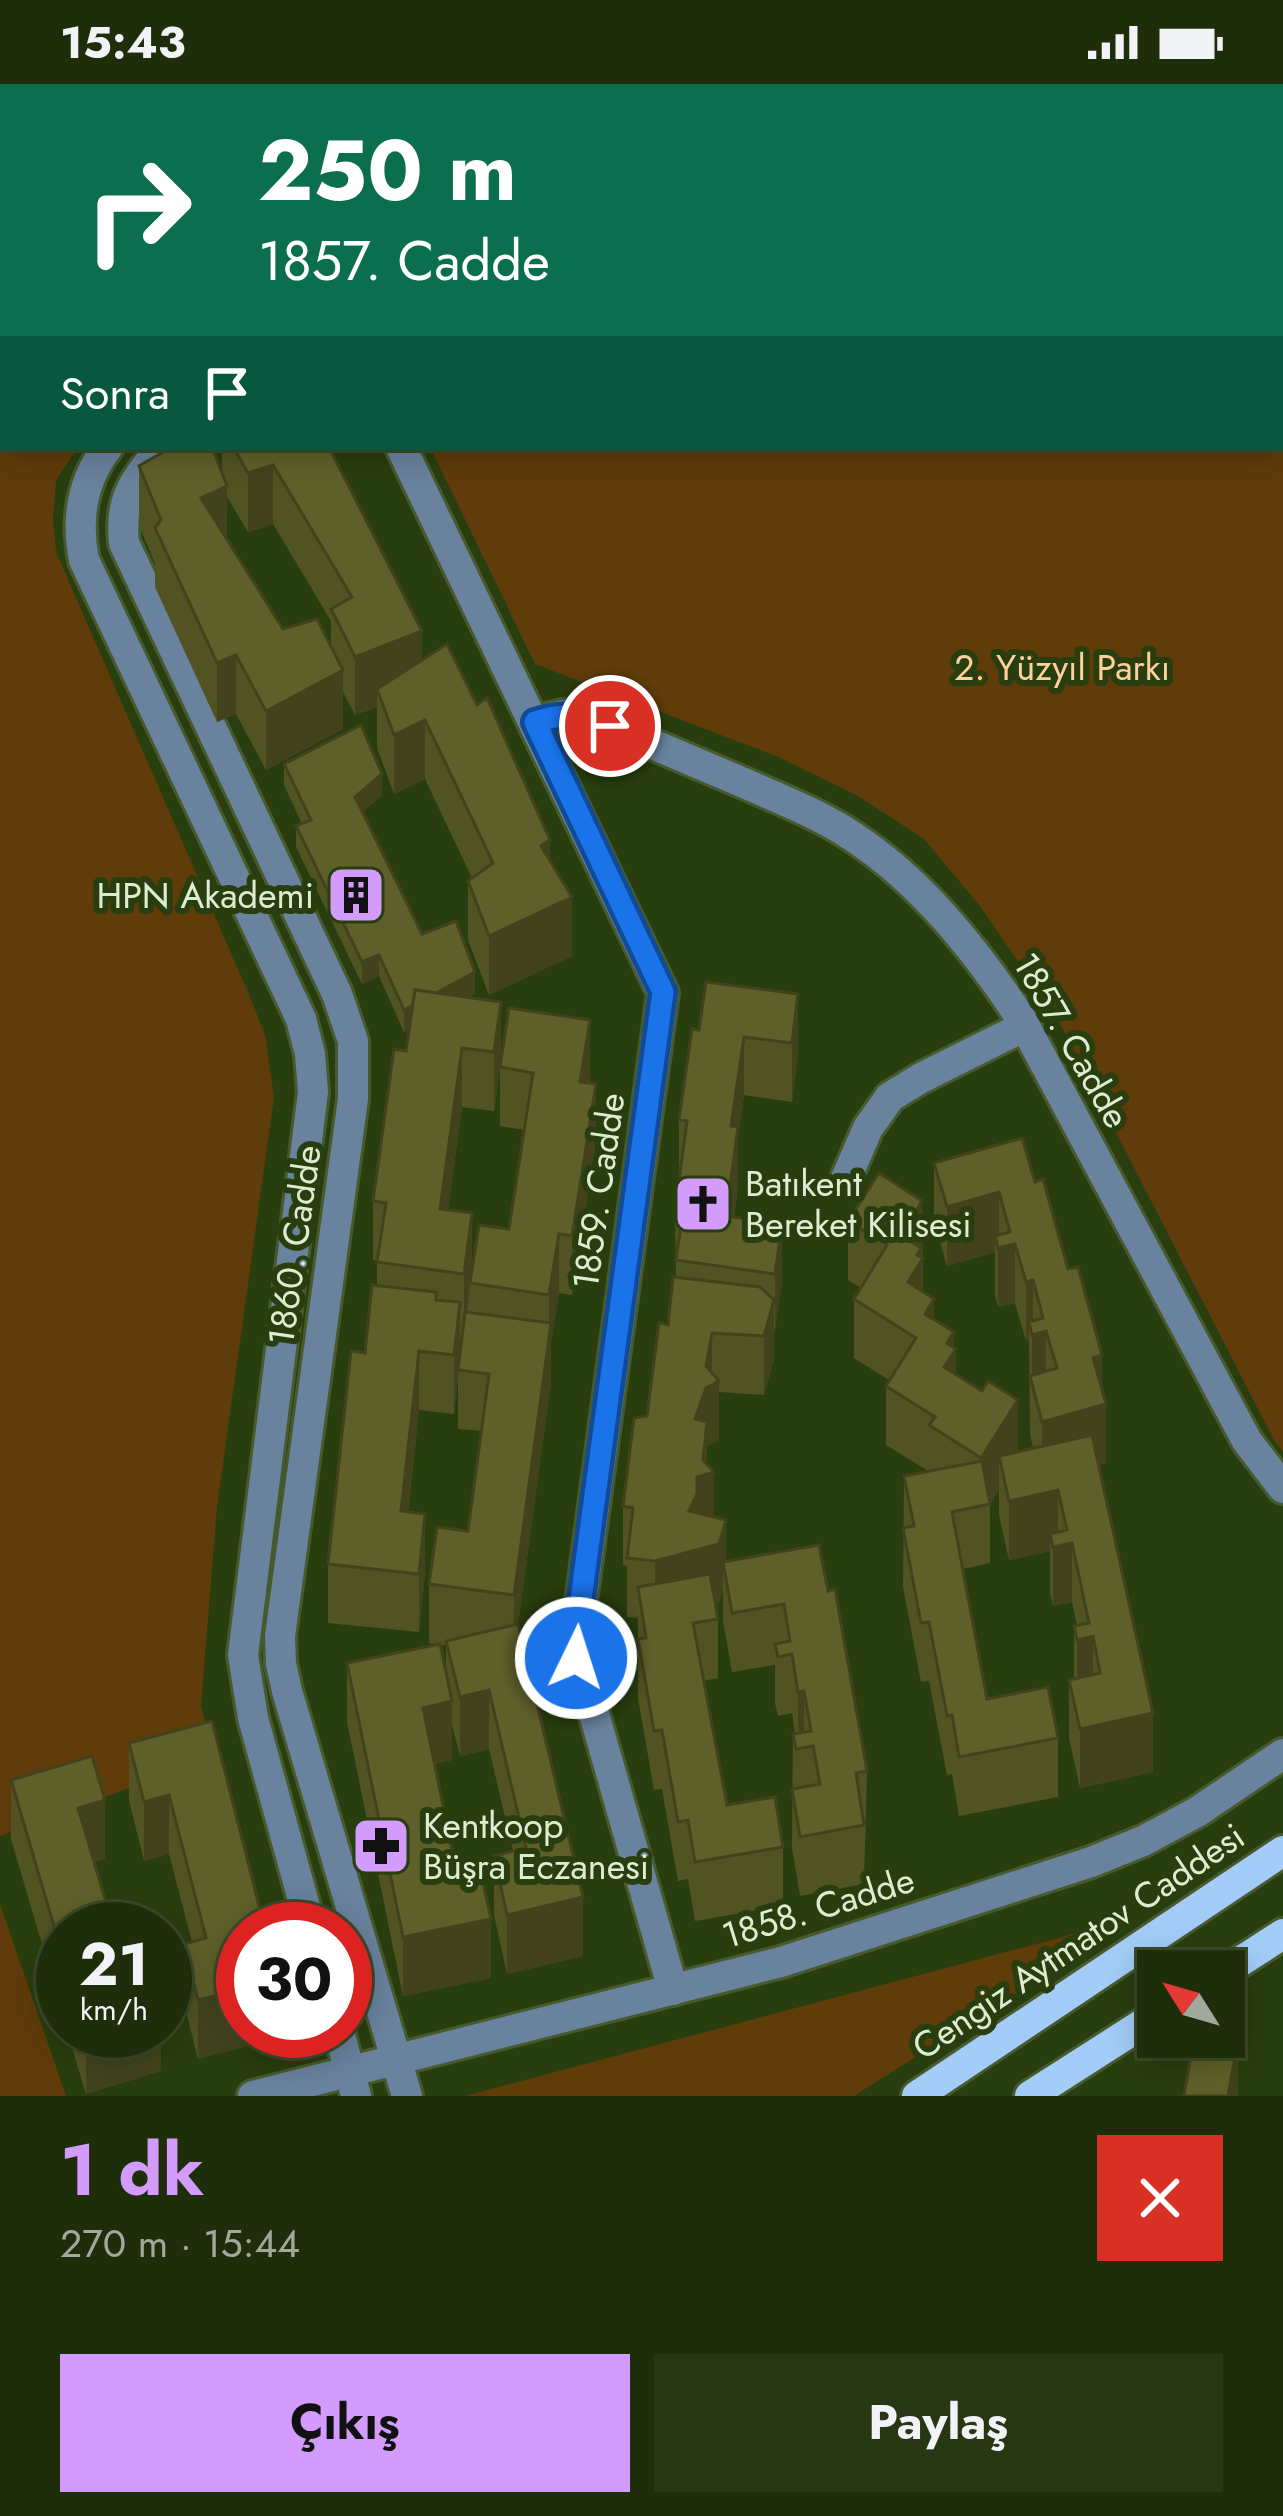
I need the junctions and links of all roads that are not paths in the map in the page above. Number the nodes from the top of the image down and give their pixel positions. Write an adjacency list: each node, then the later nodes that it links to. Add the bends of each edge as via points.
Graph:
1 (106, 450): 9 (street, 1860. Cadde, via 81,506 84,560 301,1019 310,1054 313,1092 244,1637)
2 (160, 450): 8 (street, 1860. Cadde, via 128,494 124,543 353,1041 353,1100 280,1636)
3 (402, 450): 4 (street, 1859. Cadde)
4 (535, 722): 5 (street, 1857. Cadde, via 592,718 850,834 932,904); 15 (street, 1859. Cadde, via 663,992 575,1647)
5 (1025, 1026): 6 (street, via 890,1097); 7 (street, 1857. Cadde, via 1247,1441)
6 (845, 1181)
7 (1283, 1488)
8 (292, 1706): 9 (street); 17 (street, 1860. Cadde)
9 (253, 1718): 12 (street, 1860. Cadde)
10 (1283, 1754): 15 (street, 1858. Cadde, via 1197,1812 1091,1862)
11 (1283, 1852): 22 (main road, Cengiz Aytmatov Caddesi)
12 (304, 1902)
13 (1283, 1934): 14 (main road)
14 (1245, 1958)
15 (673, 1990): 17 (street, 1858. Cadde)
16 (1137, 2028): 19 (main road)
17 (396, 2060): 18 (street, 1858. Cadde); 21 (street, 1860. Cadde)
18 (353, 2084): 20 (street, 1858. Cadde)
19 (1040, 2094)
20 (253, 2096)
21 (406, 2096)
22 (917, 2096)

